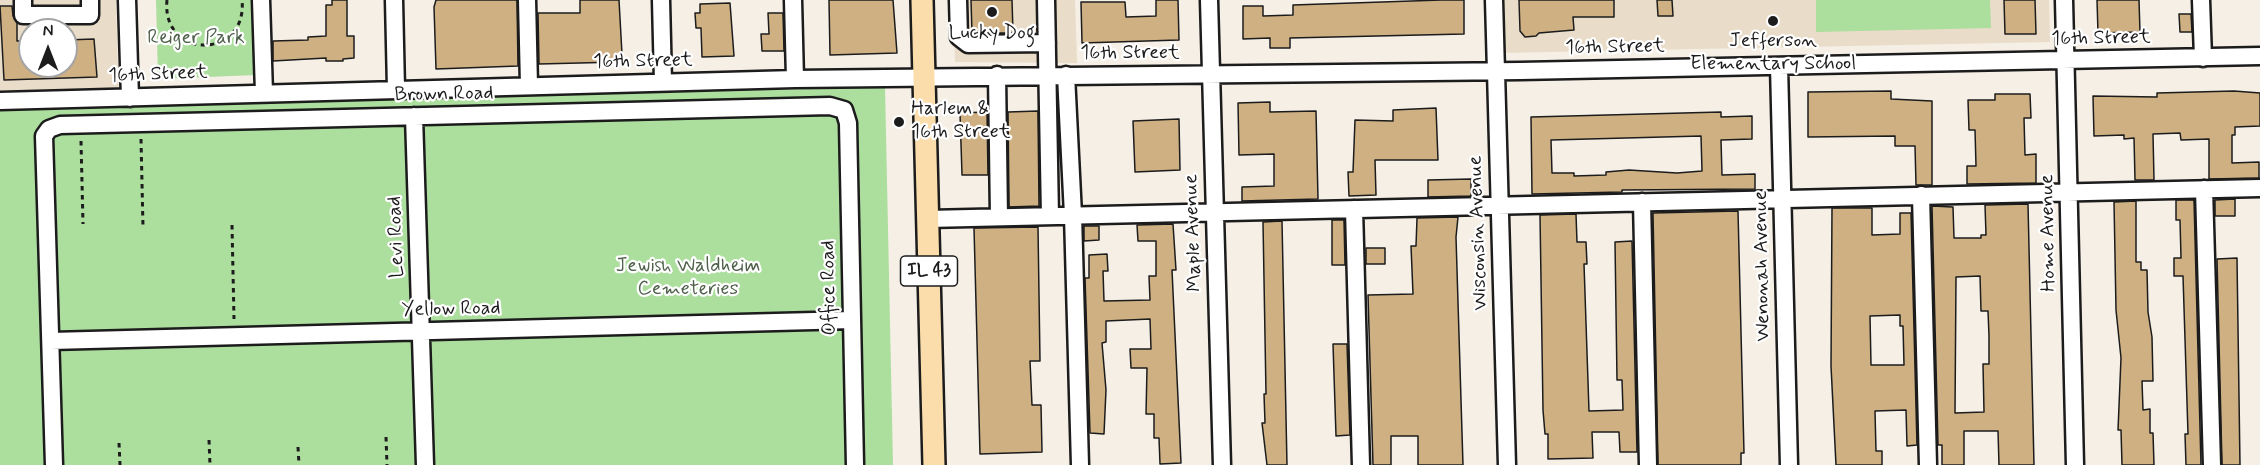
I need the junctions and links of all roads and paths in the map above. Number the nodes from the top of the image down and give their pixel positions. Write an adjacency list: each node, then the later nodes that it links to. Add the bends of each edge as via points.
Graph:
1 (23, 0): 2 (street, via 23,15 90,15)
2 (90, 0)
3 (128, 0): 34 (street)
4 (167, 0): 5 (path, via 166,14 174,30 186,41 204,46 224,40 236,30 242,17)
5 (242, 0)
6 (261, 0): 33 (street)
7 (394, 0): 32 (street)
8 (527, 0): 31 (street)
9 (661, 0): 30 (street)
10 (793, 0): 29 (street)
11 (922, 0): 28 (main road, IL 43)
12 (958, 0): 18 (street, via 959,37 968,44)
13 (1046, 0): 18 (street)
14 (1209, 0): 27 (street, Maple Avenue)
15 (1494, 0): 23 (street, Wisconsin Avenue)
16 (2064, 0): 21 (street, Home Avenue)
17 (2201, 0): 20 (street)
18 (1047, 43): 25 (street)
19 (2260, 56): 20 (street, 16th Street)
20 (2203, 58): 21 (street, 16th Street)
21 (2066, 60): 22 (street, 16th Street); 42 (street, Home Avenue)
22 (1779, 66): 23 (street, 16th Street); 44 (street, Wenonah Avenue)
23 (1496, 71): 27 (street, 16th Street); 46 (street, Wisconsin Avenue)
24 (997, 75): 25 (street, 16th Street); 28 (street, 16th Street); 51 (street)
25 (1048, 75): 26 (street, 16th Street); 50 (street)
26 (1066, 75): 27 (street, 16th Street); 49 (street)
27 (1211, 75): 48 (street, Maple Avenue)
28 (924, 77): 29 (street, 16th Street); 52 (main road, IL 43)
29 (795, 79): 30 (street, 16th Street)
30 (663, 82): 31 (street, 16th Street)
31 (529, 85): 32 (street, 16th Street)
32 (396, 88): 33 (street, 16th Street)
33 (264, 93): 34 (street, 16th Street)
34 (130, 98): 35 (street, 16th Street)
35 (0, 101)
36 (844, 110): 37 (street, Brown Road, via 830,106); 56 (street, Office Road, via 848,123)
37 (414, 116): 38 (street, Brown Road); 57 (street, Levi Road)
38 (141, 123): 39 (street, Brown Road); 55 (path)
39 (81, 124): 53 (path); 59 (street, Brown Road, via 54,126 46,132)
40 (2260, 188): 41 (street)
41 (2204, 189): 42 (street); 80 (street)
42 (2069, 192): 43 (street); 79 (street, Home Avenue)
43 (1921, 195): 44 (street); 78 (street)
44 (1783, 199): 45 (street); 77 (street, Wenonah Avenue)
45 (1642, 202): 46 (street); 76 (street)
46 (1500, 205): 47 (street); 75 (street, Wisconsin Avenue)
47 (1354, 209): 48 (street); 74 (street)
48 (1215, 212): 49 (street); 73 (street, Maple Avenue)
49 (1073, 215): 50 (street); 72 (street)
50 (1050, 216): 51 (street)
51 (999, 217): 52 (street)
52 (928, 219): 71 (main road, IL 43)
53 (83, 224)
54 (232, 225): 58 (path)
55 (143, 227)
56 (852, 320): 57 (street, Yellow Road); 70 (street, Office Road)
57 (420, 331): 58 (street, Yellow Road); 69 (street, Levi Road)
58 (235, 336): 59 (street, Yellow Road)
59 (51, 341): 64 (street)
60 (386, 437): 68 (path)
61 (209, 440): 66 (path)
62 (119, 443): 65 (path)
63 (298, 447): 67 (path)
64 (54, 465)
65 (120, 465)
66 (210, 465)
67 (298, 465)
68 (387, 465)
69 (424, 465)
70 (855, 465)
71 (934, 465)
72 (1080, 465)
73 (1222, 465)
74 (1361, 465)
75 (1507, 465)
76 (1648, 465)
77 (1789, 465)
78 (1928, 465)
79 (2075, 465)
80 (2212, 465)

